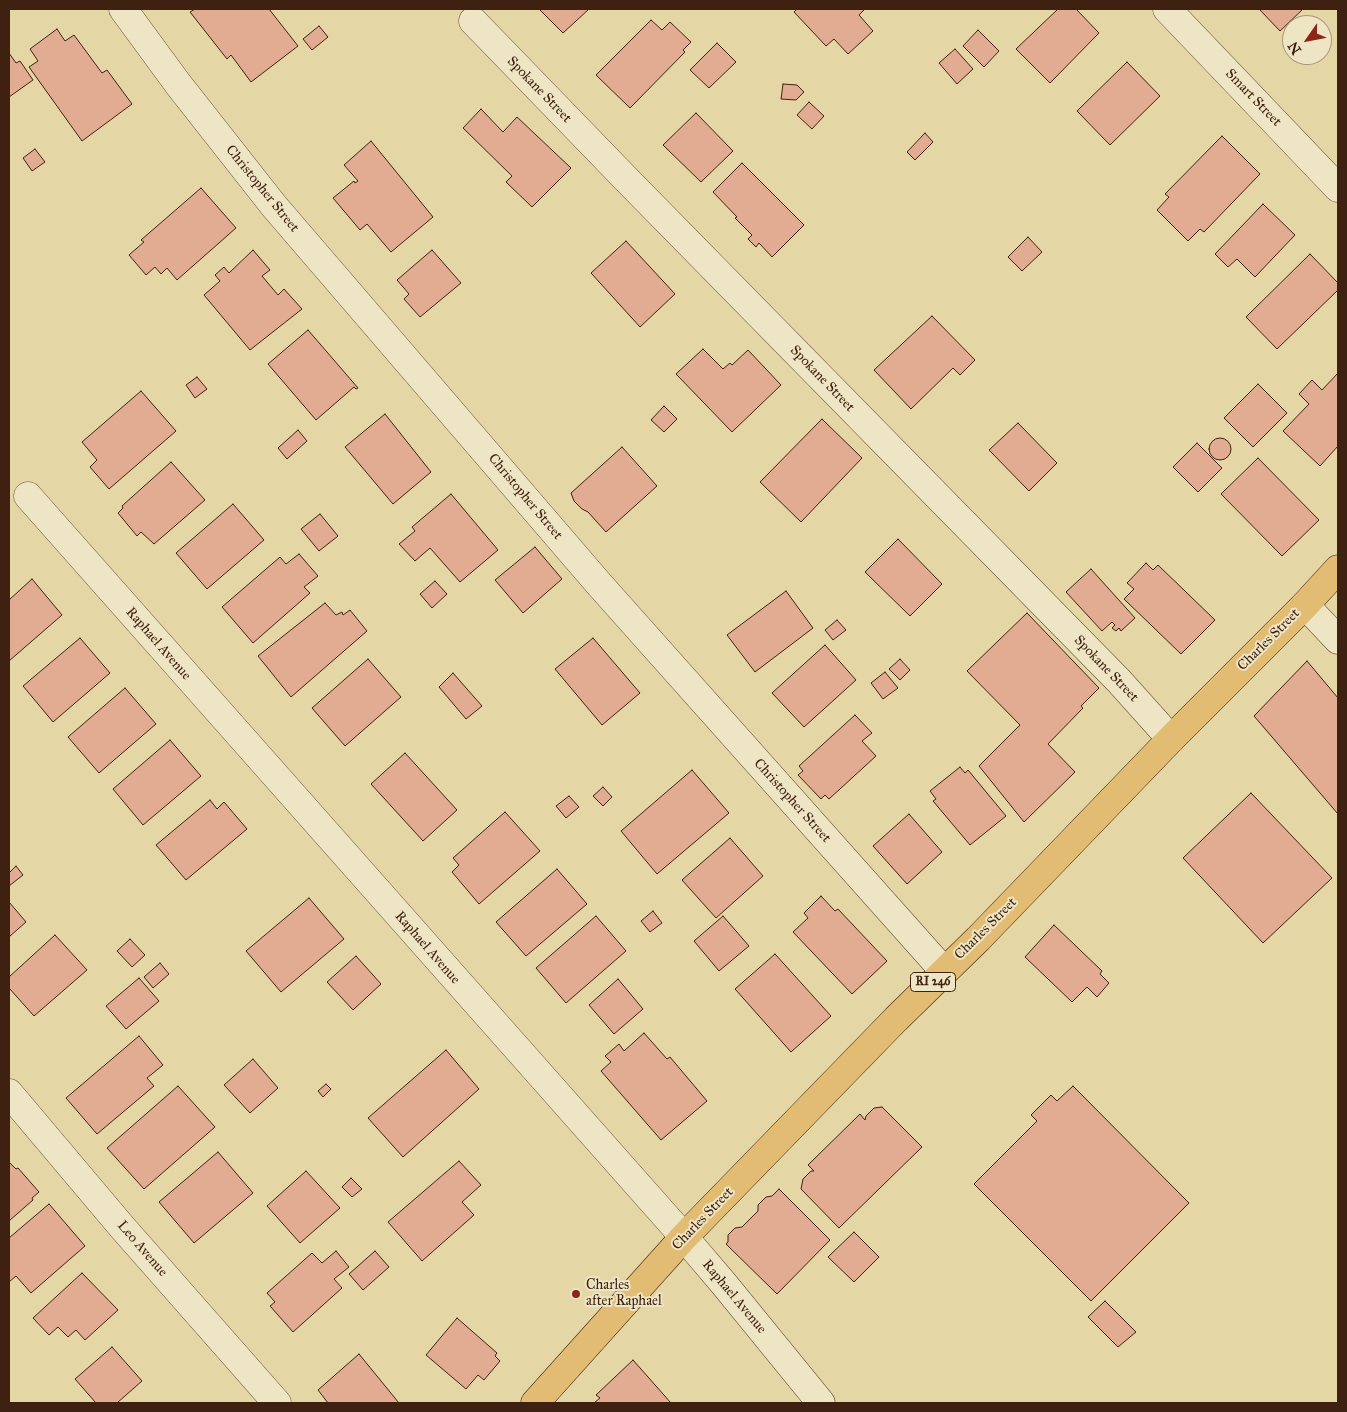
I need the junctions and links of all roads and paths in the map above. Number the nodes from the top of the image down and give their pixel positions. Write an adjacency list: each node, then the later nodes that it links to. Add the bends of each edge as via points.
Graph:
1 (123, 9): 10 (street, Christopher Street, via 274,206 599,584)
2 (1167, 9): 4 (street, Smart Street)
3 (473, 21): 9 (street, Spokane Street, via 1119,681)
4 (1338, 188)
5 (28, 496): 12 (street, Raphael Avenue)
6 (1338, 569): 7 (main road, Charles Street / RI 246)
7 (1304, 605): 8 (street); 9 (main road, Charles Street / RI 246)
8 (1338, 640)
9 (1170, 738): 10 (main road, Charles Street / RI 246)
10 (944, 971): 12 (main road, Charles Street / RI 246)
11 (9, 1093): 13 (street, Leo Avenue)
12 (684, 1238): 14 (main road, Charles Street / RI 246); 15 (street, Raphael Avenue)
13 (277, 1403)
14 (535, 1403)
15 (821, 1403)

